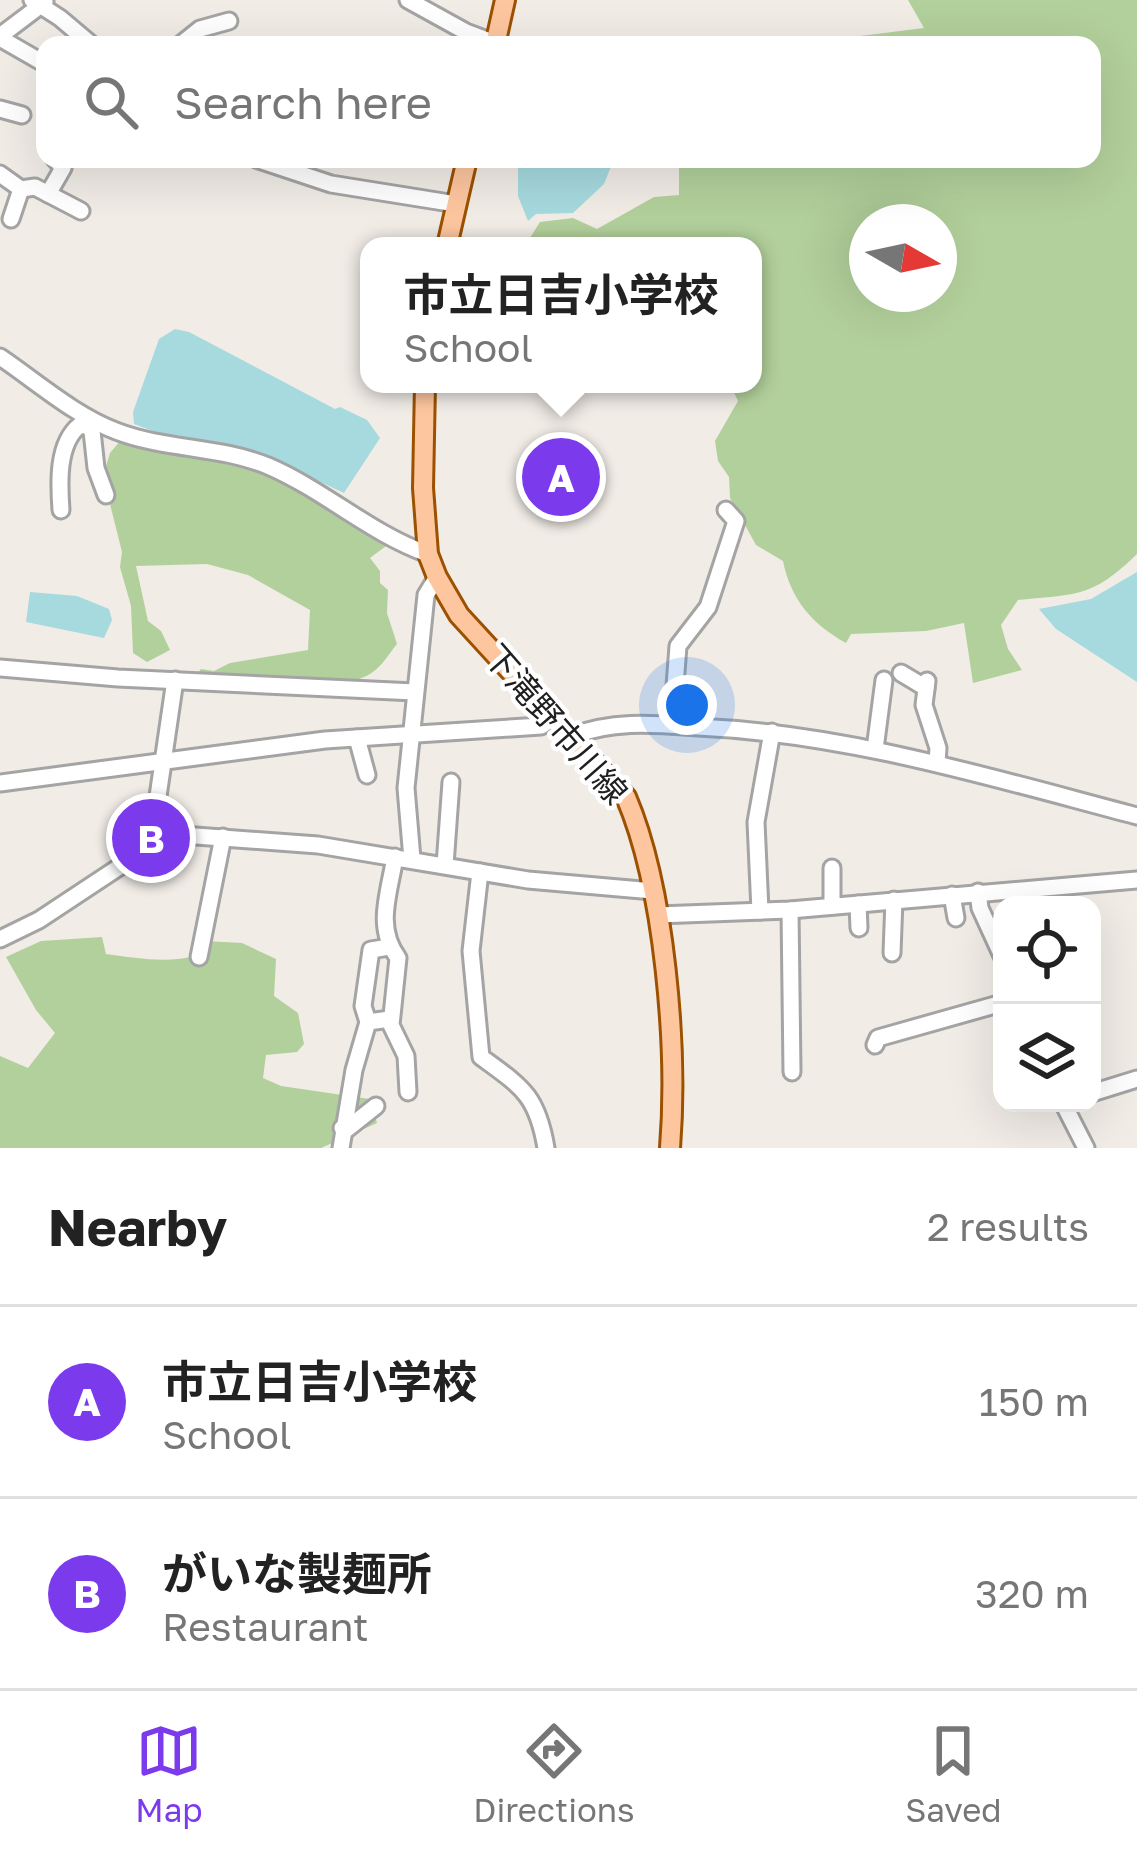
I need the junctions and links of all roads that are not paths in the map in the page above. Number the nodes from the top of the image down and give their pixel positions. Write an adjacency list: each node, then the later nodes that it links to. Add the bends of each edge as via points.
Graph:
1 (408, 0): 7 (street)
2 (505, 0): 8 (main road)
3 (40, 2): 5 (street); 9 (street)
4 (229, 21): 6 (street)
5 (81, 36)
6 (191, 36)
7 (476, 36)
8 (497, 36)
9 (0, 37): 10 (street)
10 (36, 59)
11 (0, 109): 12 (street)
12 (22, 115)
13 (63, 168): 18 (street)
14 (283, 168): 19 (street)
15 (465, 168): 19 (main road)
16 (0, 173): 17 (street)
17 (21, 189): 18 (street); 21 (street)
18 (48, 194): 20 (street)
19 (456, 204): 22 (main road)
20 (81, 211)
21 (10, 219)
22 (449, 237)
23 (0, 358): 25 (street)
24 (425, 393): 29 (main road, 下滝野市川線)
25 (91, 423): 26 (street); 27 (street, via 73,430 64,452); 29 (street, via 253,460)
26 (106, 495)
27 (61, 510)
28 (726, 510): 37 (street, via 736,521 708,607 678,646)
29 (428, 554): 30 (main road, 下滝野市川線)
30 (437, 577): 35 (street, via 426,595); 36 (main road, 下滝野市川線, via 459,615)
31 (0, 668): 33 (street)
32 (901, 673): 44 (street, via 927,684 923,705)
33 (175, 680): 35 (street); 43 (street)
34 (884, 680): 42 (street)
35 (415, 692): 39 (street)
36 (554, 718): 39 (street); 40 (main road, 下滝野市川線)
37 (672, 725): 38 (street); 40 (street, via 627,723)
38 (772, 732): 42 (street); 63 (street, via 756,822)
39 (412, 733): 41 (street); 51 (street)
40 (572, 736): 56 (main road, 下滝野市川線, via 626,797)
41 (357, 738): 43 (street); 45 (street)
42 (875, 749): 44 (street)
43 (165, 760): 47 (street); 49 (street, via 156,811)
44 (937, 763): 48 (street)
45 (367, 775)
46 (451, 782): 52 (street)
47 (0, 783)
48 (1137, 816)
49 (169, 835): 50 (street); 68 (street)
50 (224, 837): 51 (street); 71 (street)
51 (404, 858): 52 (street); 69 (street, via 383,927)
52 (445, 866): 54 (street)
53 (832, 868): 61 (street)
54 (480, 872): 56 (street); 84 (street, via 471,951 481,1057 531,1099)
55 (1137, 880): 57 (street)
56 (653, 891): 64 (main road, 下滝野市川線)
57 (978, 892): 58 (street); 67 (street)
58 (952, 895): 59 (street); 65 (street)
59 (894, 900): 60 (street); 70 (street)
60 (858, 904): 61 (street); 66 (street)
61 (832, 906): 62 (street)
62 (790, 910): 63 (street); 76 (street)
63 (760, 911): 64 (street)
64 (658, 915): 85 (main road, 下滝野市川線, via 673,1082)
65 (956, 918)
66 (859, 928)
67 (993, 936)
68 (0, 939)
69 (389, 947): 73 (street, via 398,964); 74 (street, via 371,950)
70 (892, 953)
71 (199, 957)
72 (998, 1004): 75 (street)
73 (390, 1019): 74 (street); 79 (street, via 406,1056)
74 (368, 1022): 82 (street)
75 (875, 1045)
76 (792, 1072)
77 (1137, 1078): 78 (street)
78 (1101, 1090)
79 (408, 1092)
80 (376, 1106): 82 (street)
81 (1068, 1112): 86 (street)
82 (342, 1129): 83 (street)
83 (341, 1148)
84 (546, 1148)
85 (670, 1148)
86 (1086, 1148)

